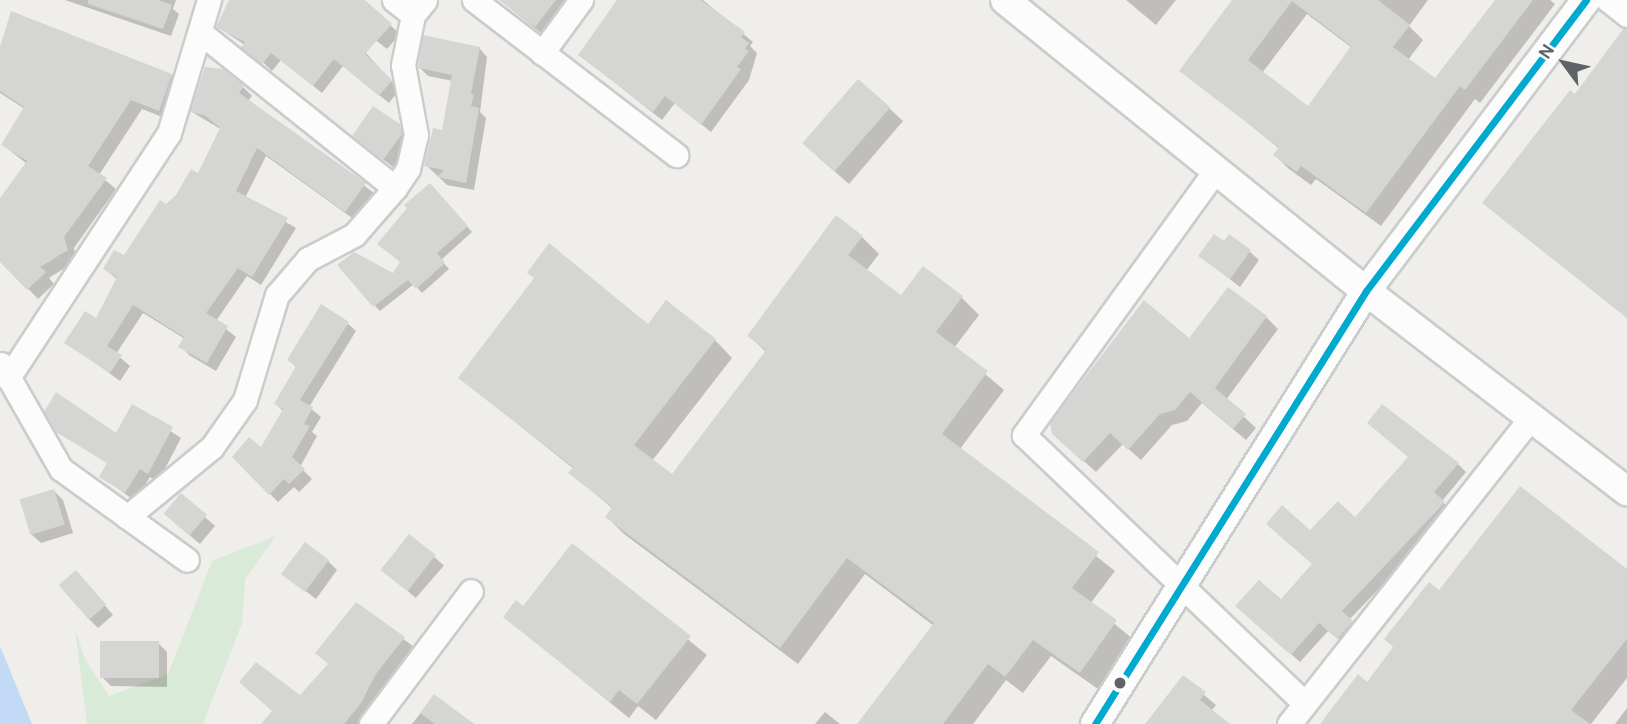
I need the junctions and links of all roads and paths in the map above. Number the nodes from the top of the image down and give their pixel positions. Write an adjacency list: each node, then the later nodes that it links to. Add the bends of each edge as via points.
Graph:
1 (209, 0): 10 (street)
2 (394, 0): 8 (street)
3 (474, 0): 11 (street)
4 (581, 0): 11 (street)
5 (1005, 0): 13 (street)
6 (1586, 0): 15 (street)
7 (1608, 0): 9 (street)
8 (419, 8): 14 (street, via 403,65 416,135 408,169)
9 (1627, 15)
10 (201, 33): 14 (street); 16 (street, via 169,133)
11 (541, 53): 12 (street)
12 (676, 155)
13 (1215, 171): 15 (street); 21 (street, via 1024,435)
14 (395, 188): 19 (street, via 354,236 308,259 277,295 245,400 212,447)
15 (1366, 291): 17 (street); 21 (street)
16 (4, 370): 19 (street, via 61,469)
17 (1531, 418): 18 (street); 23 (street)
18 (1627, 491)
19 (127, 517): 20 (street)
20 (187, 560)
21 (1183, 583): 23 (street); 25 (street)
22 (471, 591): 24 (street)
23 (1304, 703): 26 (street)
24 (371, 724)
25 (1095, 724)
26 (1289, 724)

